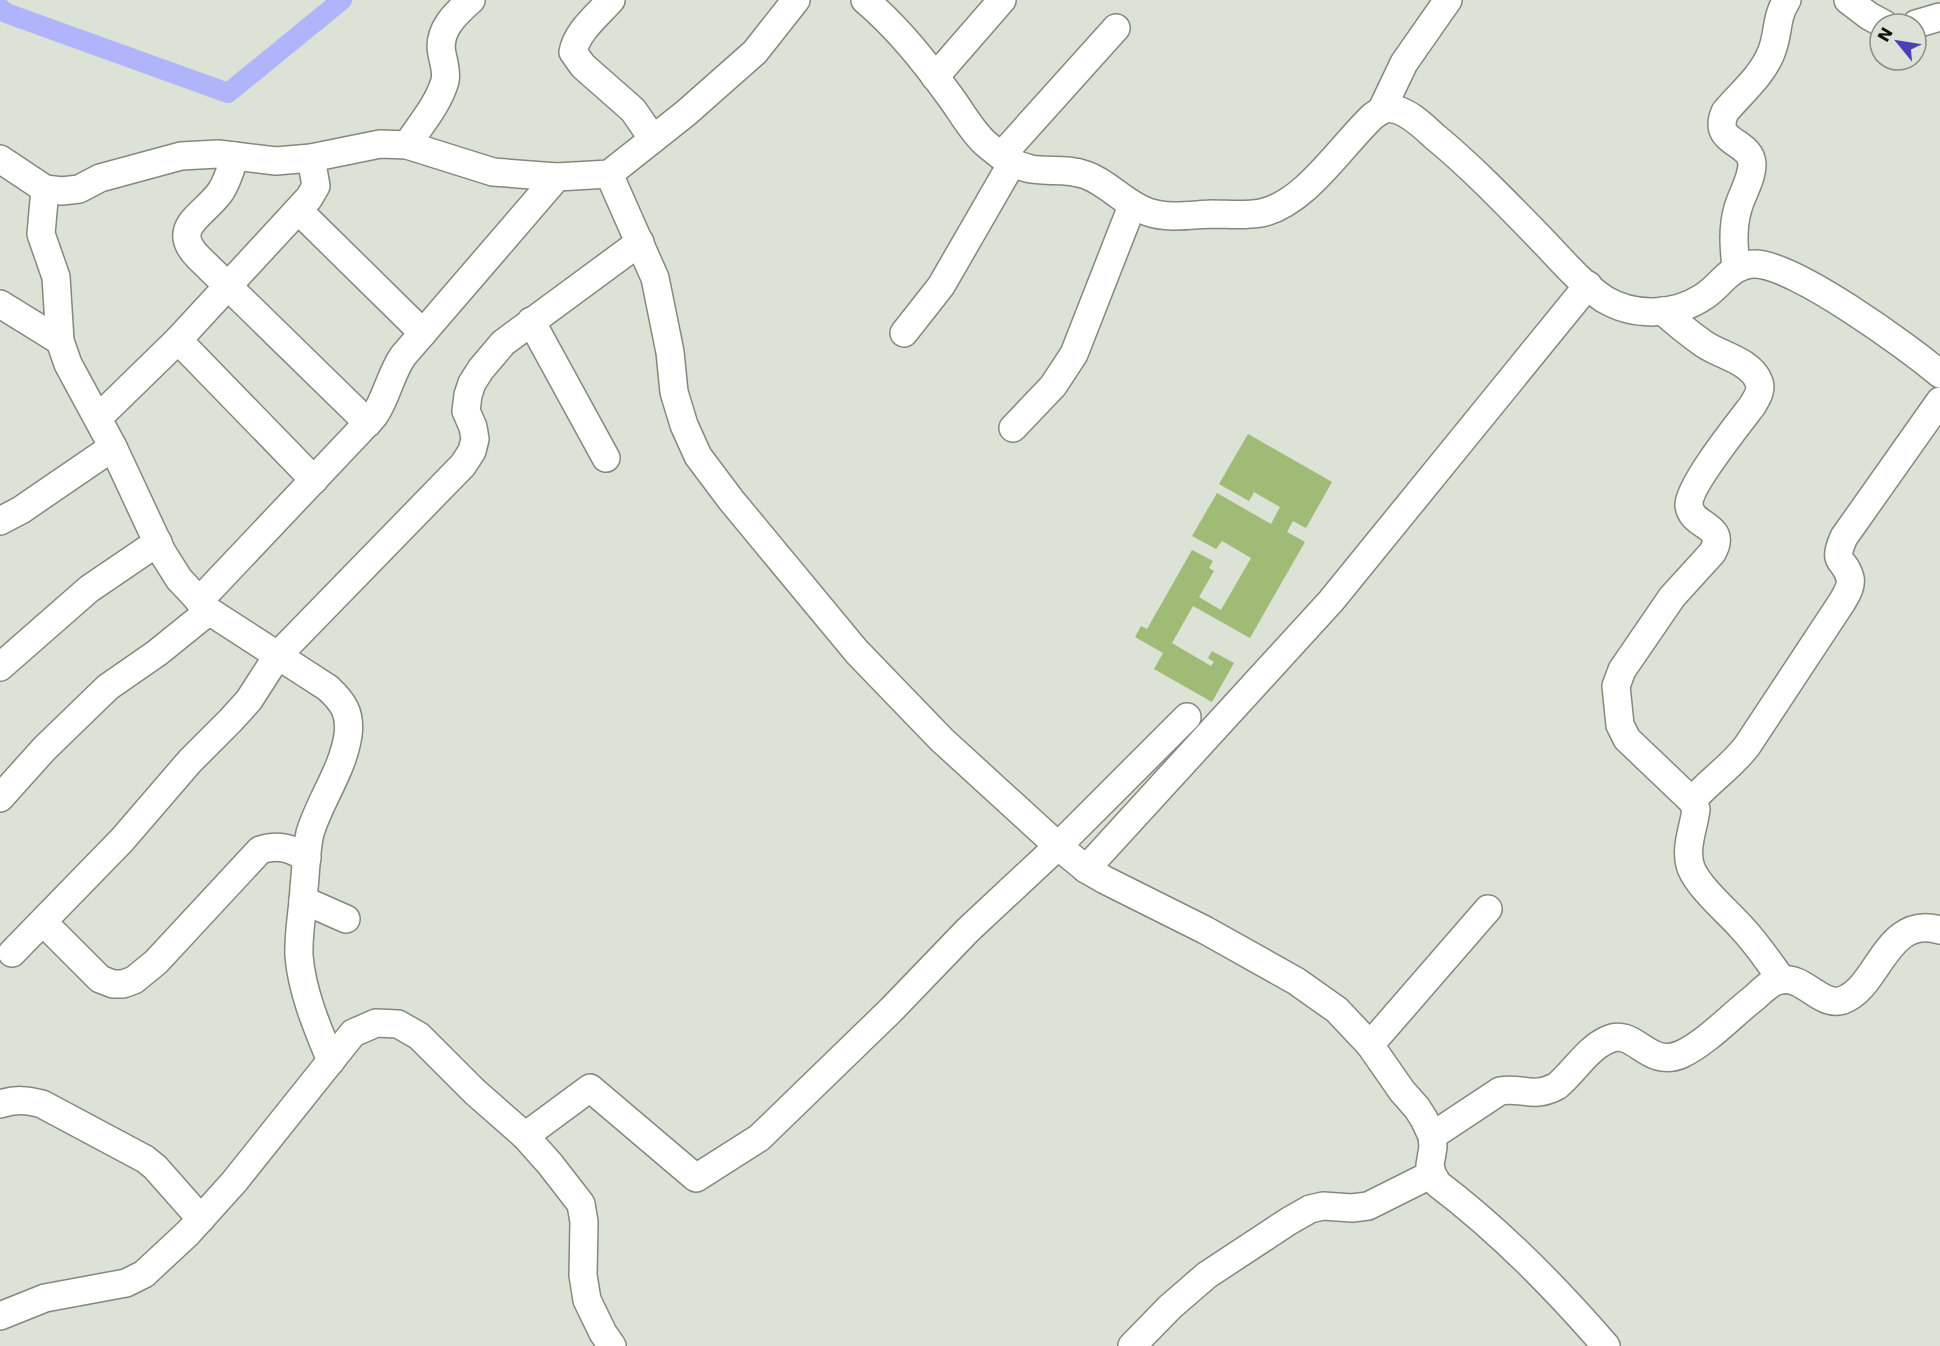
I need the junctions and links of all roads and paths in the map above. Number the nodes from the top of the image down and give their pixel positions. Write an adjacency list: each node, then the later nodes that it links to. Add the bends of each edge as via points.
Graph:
1 (471, 0): 14 (street, via 442,36 444,84)
2 (611, 0): 13 (street, via 579,36 573,52 583,66 633,110)
3 (796, 0): 13 (street, via 755,52)
4 (866, 0): 11 (street, via 888,19)
5 (1002, 0): 11 (street)
6 (1448, 0): 12 (street, via 1404,63)
7 (1787, 0): 25 (street, via 1778,16 1768,61 1722,120 1722,130 1749,153 1752,162 1733,235)
8 (1848, 0): 9 (street)
9 (1868, 15)
10 (1116, 28): 18 (street)
11 (935, 77): 18 (street, via 982,140)
12 (1382, 109): 22 (street, via 1280,207 1246,215 1183,216 1150,213); 26 (street, via 1394,108 1407,115 1441,141)
13 (653, 139): 19 (street)
14 (407, 145): 16 (street, via 380,144); 20 (street, via 493,172)
15 (235, 156): 16 (street, via 276,161); 21 (street, via 182,156 100,178 80,189); 27 (street, via 221,191 188,227 185,237 192,252)
16 (311, 158): 23 (street, via 316,186)
17 (0, 159): 21 (street)
18 (1006, 160): 22 (street, via 1033,170 1087,175); 32 (street, via 941,286)
19 (609, 174): 20 (street); 24 (street)
20 (557, 177): 31 (street)
21 (45, 189): 34 (street, via 41,234 56,277)
22 (1132, 206): 39 (street, via 1074,354 1053,386)
23 (299, 211): 27 (street); 31 (street)
24 (640, 242): 30 (street); 51 (street, via 655,278 674,392 698,456 857,652 942,740)
25 (1736, 268): 29 (street, via 1704,297); 35 (street, via 1757,264 1814,287)
26 (1588, 285): 29 (street, via 1622,308); 53 (street, via 1331,601)
27 (229, 287): 33 (street); 38 (street)
28 (0, 304): 34 (street)
29 (1664, 311): 50 (street, via 1704,344 1751,371 1760,386 1752,406 1691,494 1692,514 1712,530 1717,546 1672,597 1622,670 1616,686 1620,724 1627,739)
30 (531, 321): 41 (street); 46 (street, via 503,343 472,382 466,411 475,439 464,465)
31 (423, 333): 38 (street, via 396,367 381,407)
32 (904, 333)
33 (178, 340): 37 (street); 42 (street)
34 (60, 341): 37 (street, via 68,364)
35 (1940, 374)
36 (1940, 401): 50 (street, via 1838,549 1838,558 1850,578 1842,602 1747,746)
37 (98, 418): 40 (street)
38 (368, 423): 42 (street)
39 (1013, 428)
40 (113, 447): 43 (street); 44 (street)
41 (606, 458)
42 (314, 480): 45 (street)
43 (0, 521)
44 (158, 542): 45 (street, via 178,579); 47 (street, via 89,590)
45 (204, 606): 46 (street); 49 (street, via 157,653 108,687)
46 (278, 655): 52 (street, via 328,688 342,701 348,718 348,736 337,772 319,809); 57 (street, via 249,700)
47 (0, 667)
48 (1187, 717): 51 (street)
49 (0, 798)
50 (1692, 801): 60 (street, via 1696,808 1690,834 1691,868)
51 (1058, 846): 53 (street); 64 (street, via 759,1138 696,1178 590,1088)
52 (307, 858): 54 (street); 57 (street, via 282,846 260,850 156,962 123,984 100,979)
53 (1086, 869): 61 (street, via 1296,981 1337,1010)
54 (303, 900): 56 (street); 62 (street, via 299,957 306,995)
55 (1488, 909): 61 (street)
56 (346, 919)
57 (43, 922): 59 (street)
58 (1940, 930): 60 (street, via 1913,929 1888,950 1860,987 1842,1001 1831,1000 1796,981)
59 (12, 953)
60 (1782, 980): 65 (street, via 1765,988 1681,1054 1654,1056 1615,1036 1599,1044 1549,1091 1500,1092)
61 (1370, 1045): 65 (street, via 1417,1108)
62 (331, 1061): 64 (street, via 353,1033 376,1023 398,1024 419,1036); 67 (street)
63 (0, 1104): 67 (street, via 27,1100 42,1104 145,1159)
64 (525, 1136): 69 (street, via 581,1204 587,1300)
65 (1432, 1136): 66 (street)
66 (1432, 1174): 70 (street, via 1368,1206 1323,1206 1289,1221 1207,1275); 71 (street, via 1438,1184 1560,1293)
67 (201, 1219): 68 (street, via 144,1274 126,1282)
68 (4, 1310)
69 (612, 1346)
70 (1132, 1346)
71 (1606, 1346)

